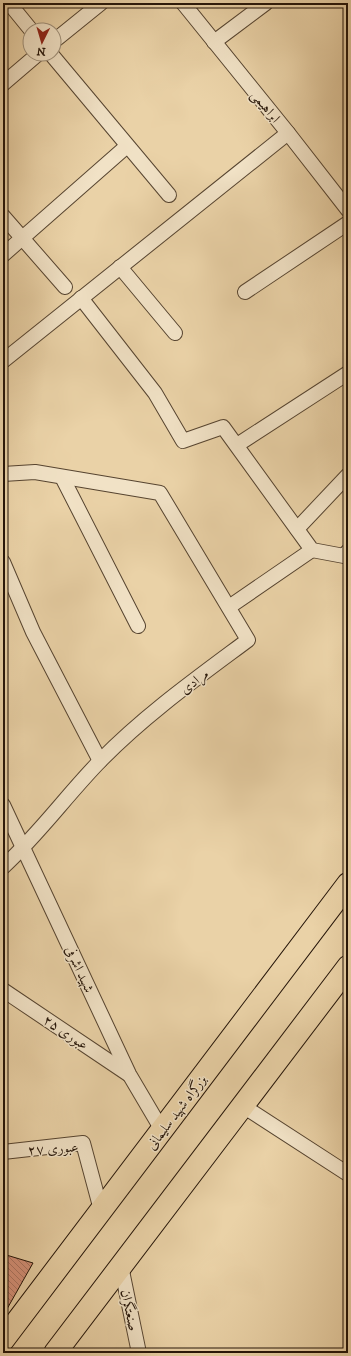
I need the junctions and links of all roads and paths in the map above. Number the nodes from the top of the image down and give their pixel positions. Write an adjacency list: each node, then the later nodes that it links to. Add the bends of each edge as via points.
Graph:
1 (9, 3): 5 (street)
2 (101, 3): 6 (street)
3 (183, 3): 7 (street, ابراهیمی)
4 (266, 3): 7 (street)
5 (25, 22)
6 (62, 34)
7 (214, 42): 11 (street, ابراهیمی)
8 (29, 62): 10 (street)
9 (58, 62): 12 (street)
10 (3, 84)
11 (288, 133): 14 (street, ابراهیمی); 19 (street)
12 (127, 146): 13 (street); 17 (street)
13 (169, 195)
14 (348, 210)
15 (3, 216): 17 (street)
16 (348, 223): 21 (street)
17 (22, 238): 18 (street); 20 (street)
18 (3, 255)
19 (120, 267): 22 (street); 23 (street)
20 (64, 287)
21 (245, 292)
22 (81, 298): 24 (street); 26 (street, via 155,393 182,441 224,427)
23 (175, 333)
24 (3, 361)
25 (348, 373): 26 (street)
26 (237, 445): 30 (street)
27 (3, 474): 29 (street, via 35,472)
28 (348, 475): 30 (street)
29 (62, 477): 34 (street, مرادی, via 160,493); 35 (street)
30 (297, 529): 31 (street)
31 (312, 550): 32 (street, via 344,556); 34 (street)
32 (348, 551)
33 (3, 562): 36 (street, via 33,632)
34 (229, 607): 36 (street, مرادی, via 248,640 153,711)
35 (138, 626)
36 (100, 761): 38 (street, مرادی)
37 (3, 805): 38 (street, شهید اشرفی)
38 (24, 848): 39 (street, مرادی); 44 (street, شهید اشرفی)
39 (3, 867)
40 (348, 884): 46 (highway, بزرگراه شهید سلیمانی)
41 (348, 967): 42 (highway)
42 (340, 988): 45 (highway)
43 (3, 990): 44 (street, عبوری ۲۵)
44 (129, 1074): 46 (street, شهید اشرفی)
45 (243, 1106): 48 (street); 50 (highway)
46 (162, 1130): 49 (highway, بزرگراه شهید سلیمانی)
47 (3, 1152): 49 (street, عبوری ۲۷, via 83,1143)
48 (348, 1174)
49 (101, 1210): 51 (highway, بزرگراه شهید سلیمانی)
50 (121, 1266): 52 (highway); 53 (street, صنعتگران)
51 (3, 1340)
52 (55, 1353)
53 (140, 1353)

